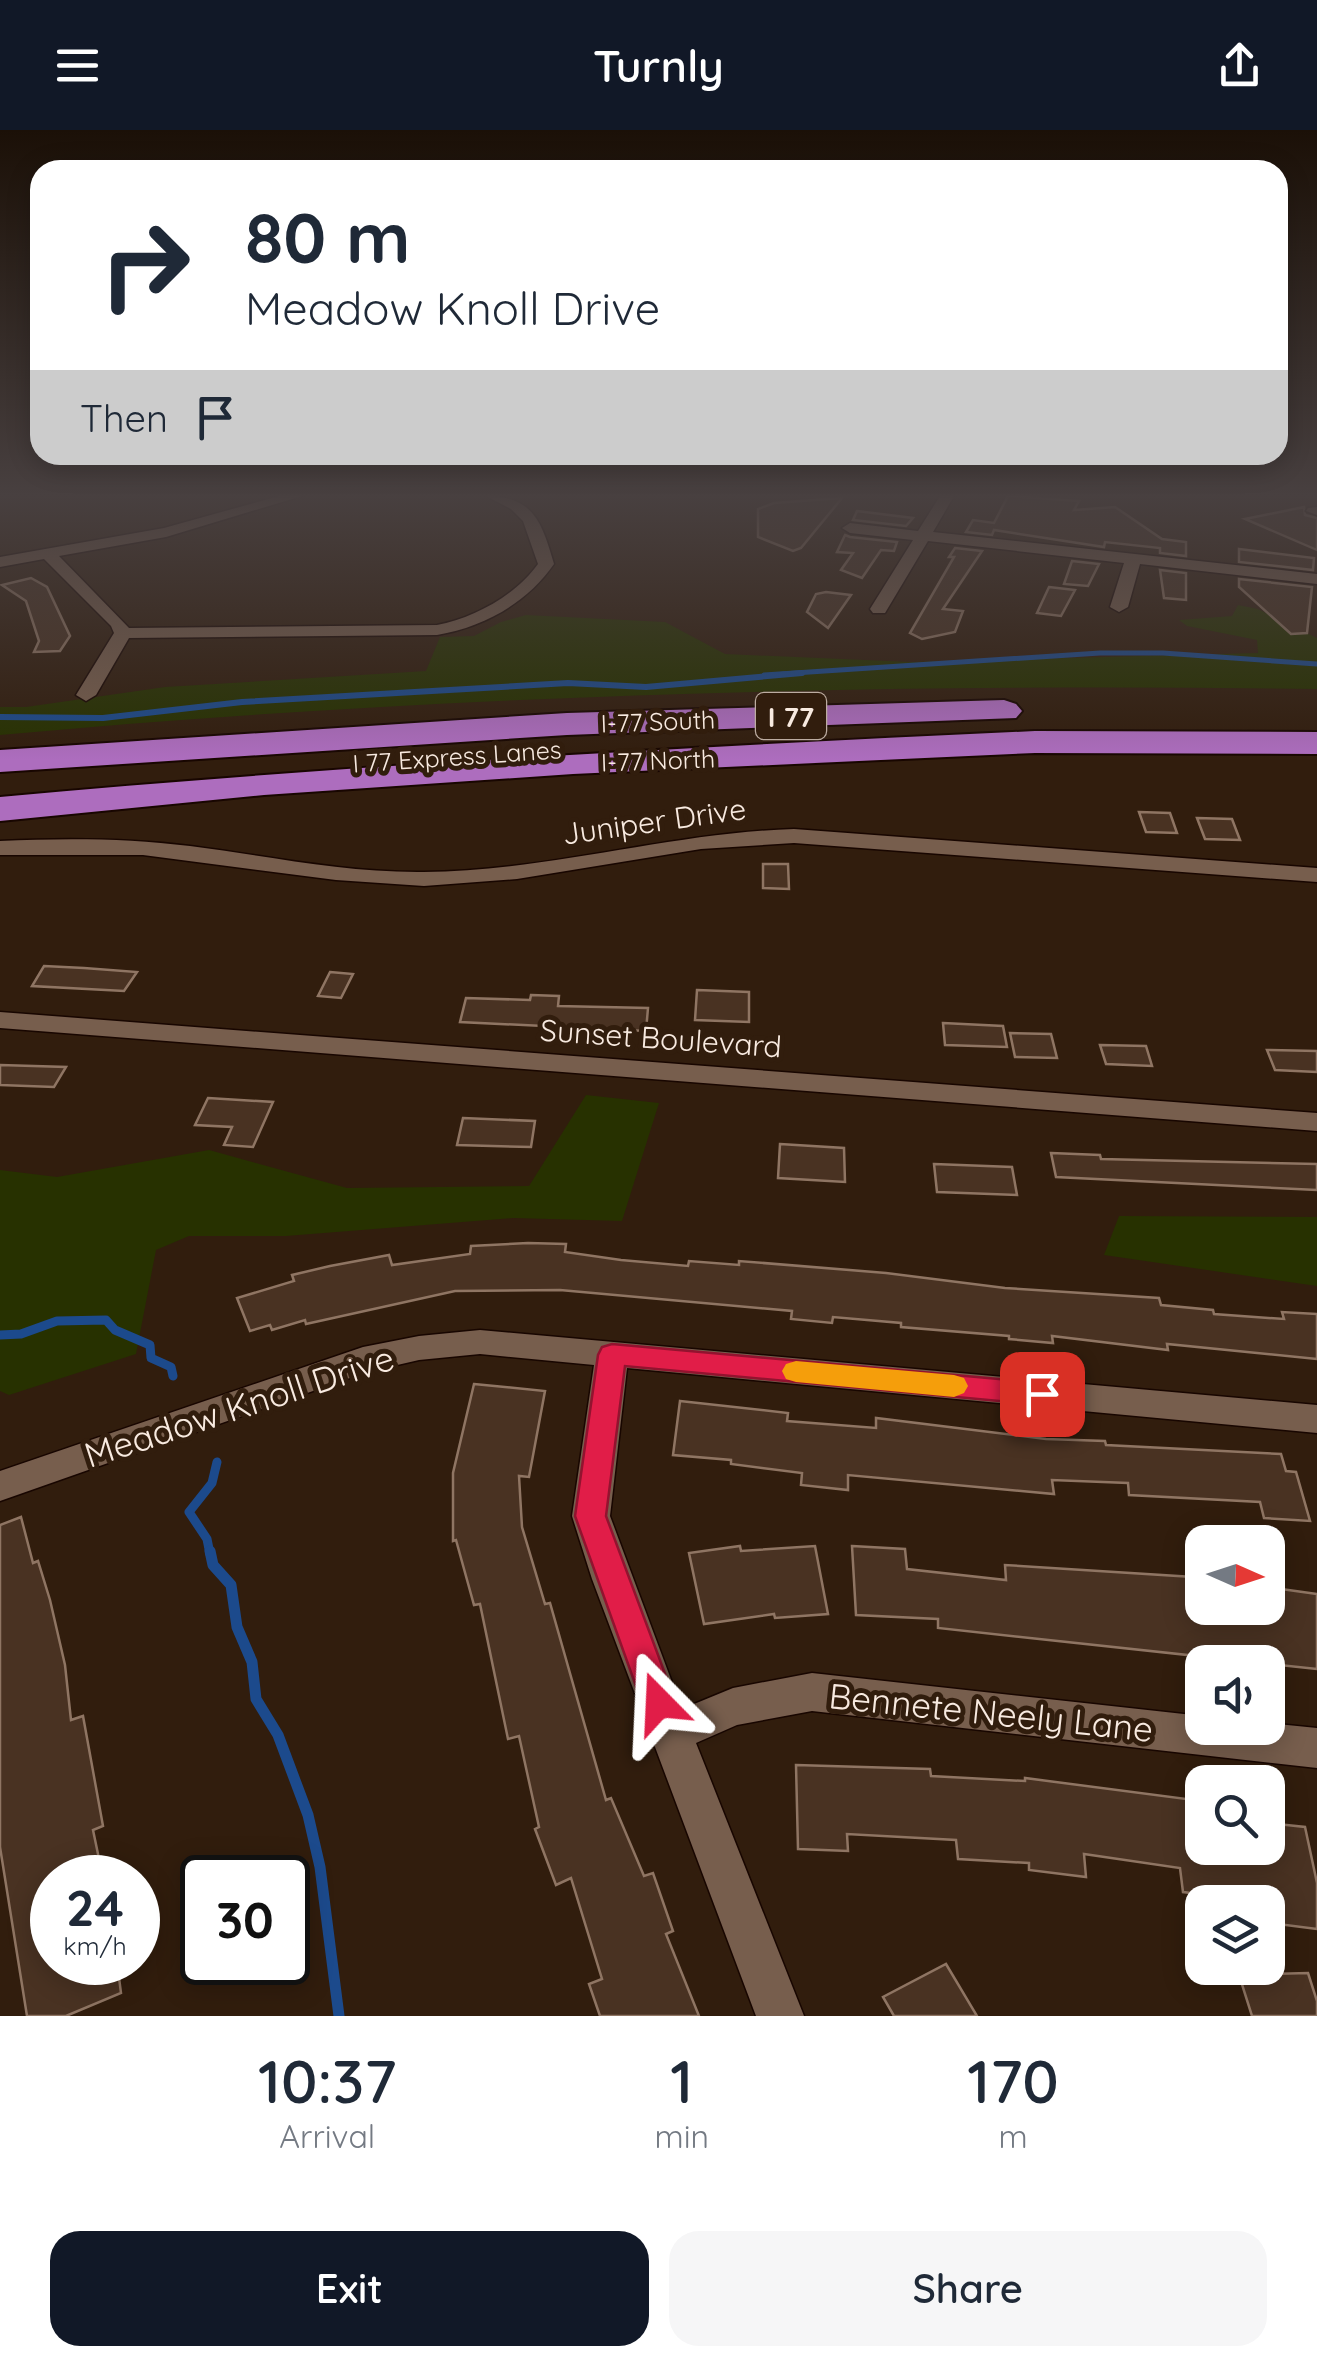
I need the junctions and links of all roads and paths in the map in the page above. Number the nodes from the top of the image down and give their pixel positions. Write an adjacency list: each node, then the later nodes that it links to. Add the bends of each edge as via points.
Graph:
1 (78, 584): 7 (street)
2 (526, 584): 7 (street, via 466,625 437,630)
3 (894, 584): 6 (street)
4 (1126, 584): 5 (street)
5 (1120, 608)
6 (879, 609)
7 (122, 633): 8 (street)
8 (86, 695)
9 (1317, 712): 12 (highway, I-77 South / I 77, via 768,716)
10 (1035, 742): 11 (highway, I-77 North / I 77); 15 (highway, I 77 Express Lanes / I 77, via 668,743); 16 (highway, I-77 North / I 77, via 439,771)
11 (1317, 743)
12 (265, 744): 13 (highway, I-77 South / I 77); 14 (highway, I 77)
13 (0, 761)
14 (0, 775)
15 (0, 792)
16 (0, 809)
17 (0, 848): 18 (street, Juniper Drive, via 127,847 428,879 728,838 794,836)
18 (1317, 875)
19 (0, 1020): 20 (street, Sunset Boulevard)
20 (1317, 1122)
21 (612, 1355): 22 (street, Meadow Knoll Drive); 23 (street, Meadow Knoll Drive, via 480,1342 362,1360); 24 (street, via 590,1516)
22 (1317, 1419)
23 (0, 1486)
24 (671, 1734): 25 (street, Bennete Neely Lane, via 733,1707 812,1692); 26 (street)
25 (1317, 1748)
26 (780, 2016)

